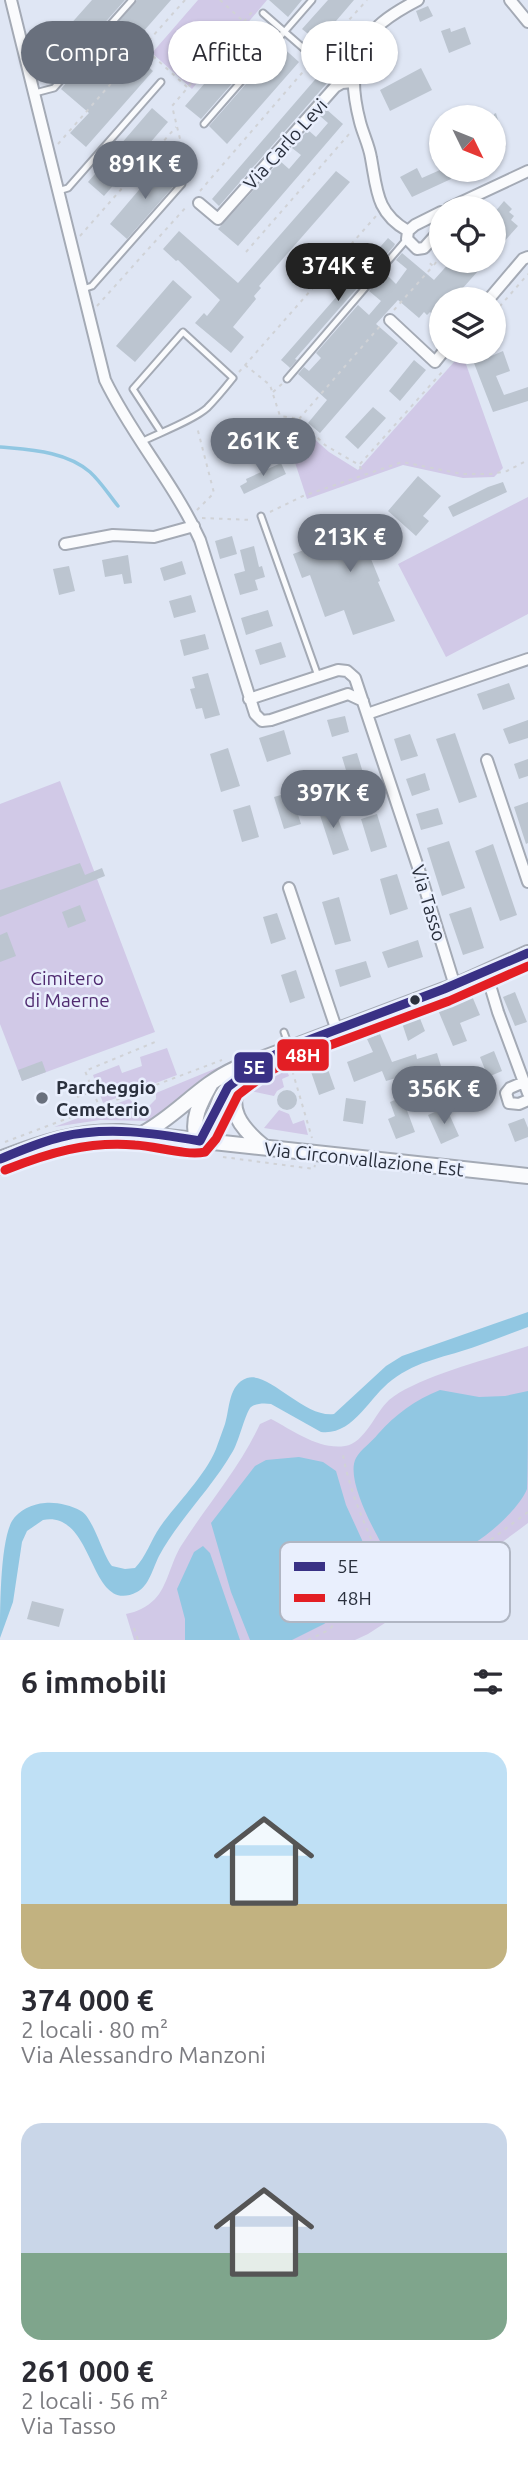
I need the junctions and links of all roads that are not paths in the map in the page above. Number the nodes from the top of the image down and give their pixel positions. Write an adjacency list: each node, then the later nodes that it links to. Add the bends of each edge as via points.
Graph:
1 (11, 0): 17 (street)
2 (132, 0): 17 (lane, via 54,88)
3 (312, 0): 10 (lane)
4 (417, 0): 8 (street)
5 (510, 0): 9 (street)
6 (263, 13): 7 (lane, Via Carlo Levi)
7 (272, 21)
8 (383, 21)
9 (528, 22)
10 (287, 29)
11 (287, 34): 12 (lane, Via Carlo Levi)
12 (301, 46)
13 (161, 82): 21 (lane, via 68,188)
14 (239, 84): 18 (lane)
15 (345, 84): 23 (street, Via Carlo Levi, via 335,87 218,219)
16 (348, 84): 25 (street, via 384,211)
17 (35, 93): 21 (street)
18 (204, 124)
19 (528, 171): 22 (street)
20 (182, 184): 29 (lane, via 92,286)
21 (58, 191): 29 (street)
22 (477, 196)
23 (197, 200)
24 (429, 218): 25 (street)
25 (407, 235): 26 (street, via 417,249); 32 (lane)
26 (429, 242)
27 (528, 257): 28 (street)
28 (499, 287)
29 (83, 289): 34 (street, via 105,380)
30 (390, 320): 31 (street)
31 (429, 356)
32 (287, 379)
33 (161, 432): 33 (lane, via 133,388 183,332 233,379 205,410); 34 (lane)
34 (141, 442): 36 (street)
35 (261, 516): 39 (lane)
36 (194, 518): 37 (street, via 154,537 113,536); 40 (street)
37 (65, 544)
38 (528, 659): 42 (street)
39 (318, 676): 40 (street, Via Tasso); 41 (street, Via Tasso, via 347,671 355,678)
40 (249, 699): 41 (street, via 262,721 348,694)
41 (363, 701): 42 (street, Via Tasso)
42 (367, 714): 48 (street, Via Tasso)
43 (487, 760): 44 (street)
44 (528, 882)
45 (289, 888): 49 (street)
46 (528, 953): 47 (street)
47 (485, 972): 48 (street); 55 (street)
48 (455, 986): 49 (street)
49 (337, 1031): 51 (street)
50 (284, 1032): 51 (lane)
51 (290, 1055): 52 (street)
52 (260, 1060): 53 (street); 54 (street)
53 (244, 1072): 58 (street, via 228,1087 208,1131); 59 (street, via 233,1097 234,1110 248,1134)
54 (212, 1080): 57 (street); 58 (street, via 195,1116)
55 (526, 1088): 56 (street, via 510,1088 506,1093 509,1102)
56 (528, 1100)
57 (144, 1133): 58 (street, Via Circonvallazione Est); 60 (street, Via Circonvallazione Est, via 69,1135)
58 (198, 1140): 59 (street, Via Circonvallazione Est)
59 (265, 1148): 61 (street, Via Circonvallazione Est)
60 (0, 1159)
61 (528, 1176)

